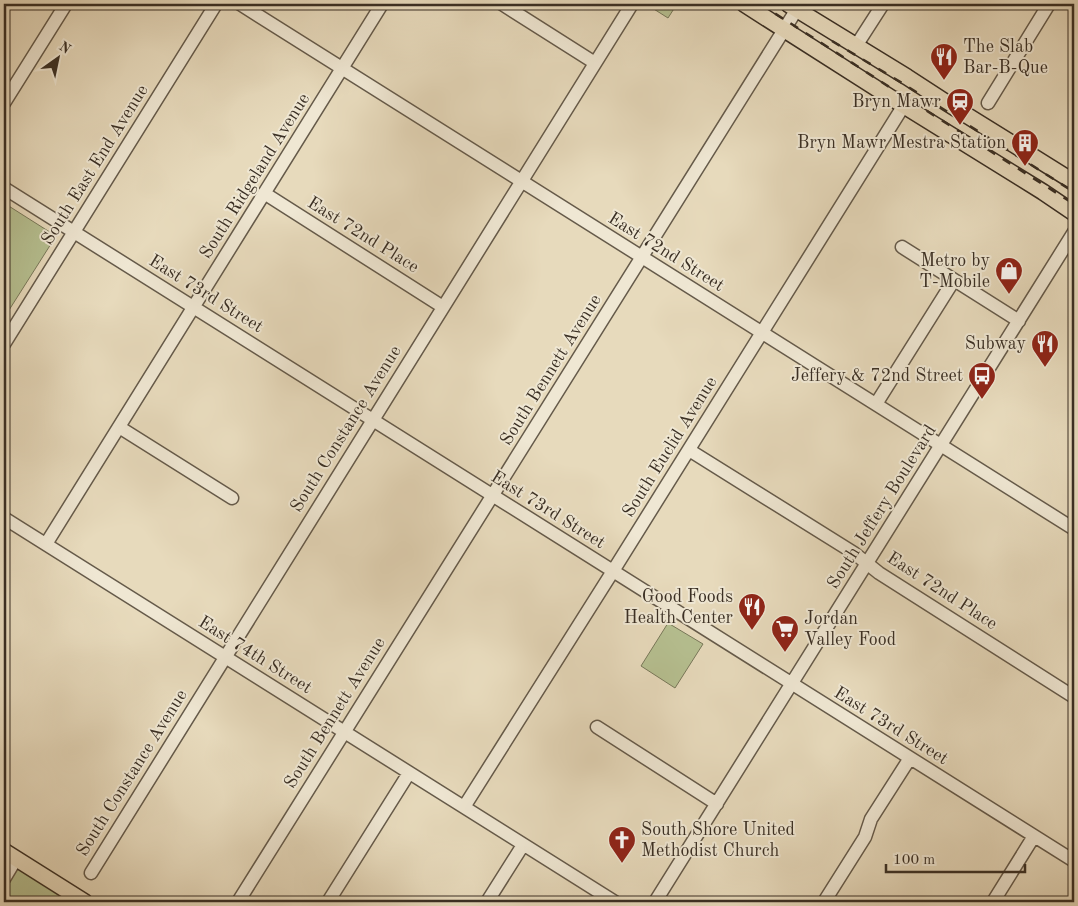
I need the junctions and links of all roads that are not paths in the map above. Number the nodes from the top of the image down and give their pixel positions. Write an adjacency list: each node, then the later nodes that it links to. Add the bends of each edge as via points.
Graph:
1 (66, 4): 15 (street)
2 (216, 4): 23 (street, South East End Avenue)
3 (240, 4): 14 (street, East 72nd Street)
4 (382, 4): 14 (street, South Ridgeland Avenue)
5 (502, 4): 13 (street)
6 (632, 4): 13 (street, South Constance Avenue)
7 (744, 4): 11 (main road)
8 (883, 4): 12 (street)
9 (1049, 4): 16 (street)
10 (792, 6): 11 (street, South Bennett Avenue); 12 (main road)
11 (783, 30): 17 (main road); 26 (street, South Bennett Avenue)
12 (856, 46): 19 (main road)
13 (596, 63): 18 (street, South Constance Avenue)
14 (342, 68): 18 (street, East 72nd Street); 21 (street, South Ridgeland Avenue)
15 (4, 103)
16 (988, 103)
17 (904, 105): 22 (main road); 31 (street, South Euclid Avenue)
18 (522, 181): 26 (street, East 72nd Street); 29 (street, South Constance Avenue)
19 (1074, 182)
20 (4, 188): 23 (street, East 73rd Street)
21 (264, 193): 28 (street, South Ridgeland Avenue); 29 (street, East 72nd Place)
22 (1074, 213)
23 (74, 232): 28 (street, East 73rd Street); 32 (street, South East End Avenue)
24 (1074, 232): 30 (street, South Jeffery Boulevard)
25 (902, 248): 27 (street)
26 (642, 257): 31 (street, East 72nd Street); 38 (street, South Bennett Avenue)
27 (954, 280): 30 (street); 33 (street)
28 (193, 307): 34 (street, East 73rd Street); 35 (street, South Ridgeland Avenue)
29 (443, 307): 34 (street, South Constance Avenue)
30 (1019, 321): 36 (street, South Jeffery Boulevard)
31 (762, 332): 33 (street, East 72nd Street); 37 (street, South Euclid Avenue)
32 (4, 344)
33 (876, 404): 36 (street, East 72nd Street)
34 (372, 420): 38 (street, East 73rd Street); 45 (street, South Constance Avenue)
35 (119, 427): 39 (street); 42 (street, South Ridgeland Avenue)
36 (941, 445): 41 (street, East 72nd Street); 43 (street, South Jeffery Boulevard)
37 (689, 450): 43 (street, East 72nd Place); 44 (street, South Euclid Avenue)
38 (493, 496): 44 (street, East 73rd Street); 49 (street, South Bennett Avenue)
39 (232, 498)
40 (4, 518): 42 (street, East 74th Street)
41 (1074, 529)
42 (46, 544): 45 (street, East 74th Street)
43 (867, 563): 46 (street, South Jeffery Boulevard); 47 (street, East 72nd Place)
44 (613, 571): 46 (street, East 73rd Street); 53 (street, South Euclid Avenue)
45 (225, 657): 49 (street, East 74th Street); 58 (street, South Constance Avenue)
46 (792, 684): 50 (street, East 73rd Street); 52 (street, South Jeffery Boulevard)
47 (1074, 697)
48 (597, 727): 52 (street)
49 (344, 732): 51 (street, East 74th Street); 61 (street, South Bennett Avenue)
50 (910, 758): 54 (street, East 73rd Street); 66 (street)
51 (409, 772): 53 (street, East 74th Street); 62 (street)
52 (717, 804): 65 (street, South Jeffery Boulevard)
53 (464, 807): 55 (street, East 74th Street)
54 (1034, 836): 57 (street, East 73rd Street); 67 (street)
55 (523, 844): 63 (street); 64 (street, East 74th Street)
56 (10, 855): 59 (street); 60 (main road)
57 (1074, 861)
58 (91, 873)
59 (4, 879)
60 (85, 902)
61 (238, 902)
62 (328, 902)
63 (488, 902)
64 (615, 902)
65 (655, 902)
66 (824, 902)
67 (993, 902)

